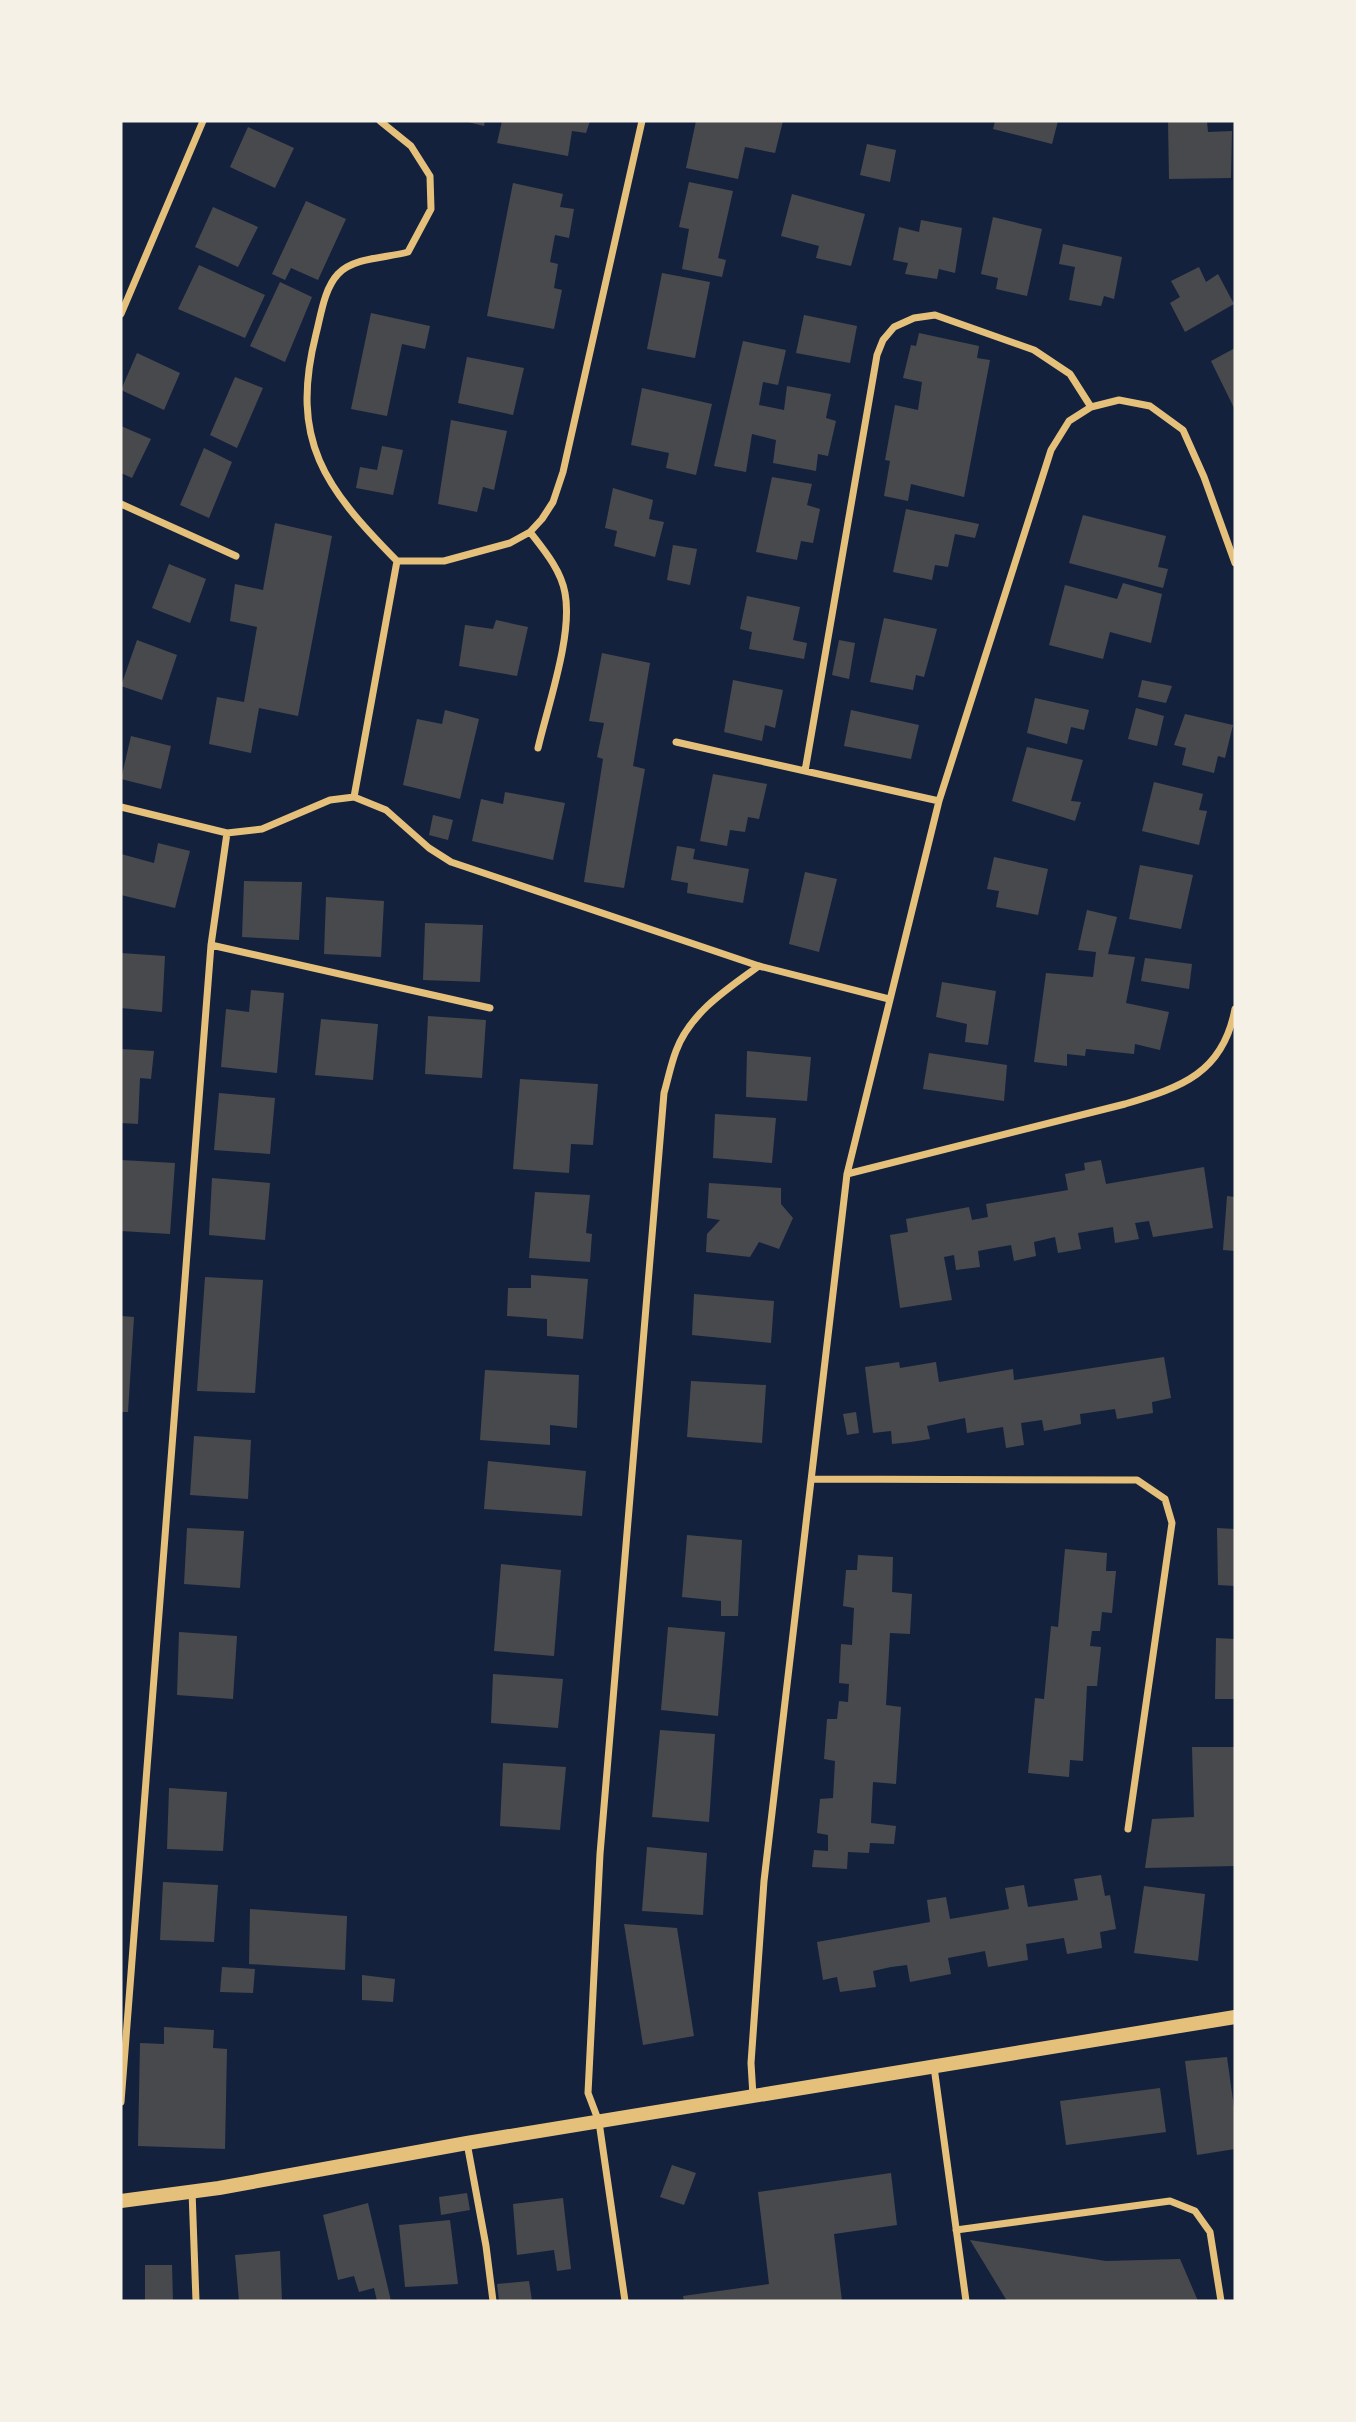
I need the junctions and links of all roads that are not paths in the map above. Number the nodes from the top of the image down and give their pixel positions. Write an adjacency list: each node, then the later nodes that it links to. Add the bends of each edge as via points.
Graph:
1 (203, 121): 4 (street)
2 (380, 121): 9 (street, via 411,146 430,176 431,209 408,252 356,263 338,274 327,294 310,359 308,416 324,472 357,521)
3 (642, 121): 7 (street, via 563,472 553,502)
4 (121, 314)
5 (1091, 407): 10 (street, via 1119,400 1150,405 1183,430); 13 (street, via 1069,374 1034,350 935,315 894,327 883,340); 15 (street, via 1069,421 1051,450)
6 (121, 504): 8 (street)
7 (530, 532): 9 (street, via 510,543 444,561); 12 (street, via 552,562 565,591 568,623)
8 (236, 556)
9 (397, 561): 14 (street)
10 (1235, 563)
11 (676, 743): 13 (street)
12 (538, 748)
13 (805, 771): 15 (street)
14 (355, 797): 17 (street, via 330,800 262,829); 19 (street, via 386,810 451,862)
15 (939, 802): 20 (street)
16 (121, 807): 17 (street)
17 (227, 834): 18 (street)
18 (211, 945): 21 (street); 29 (street)
19 (759, 966): 20 (street); 30 (street, via 695,1019 676,1049 664,1093 600,1854 588,2093)
20 (889, 999): 23 (street)
21 (490, 1008)
22 (1235, 1009): 23 (street, via 1231,1032 1216,1056 1198,1075 1163,1093)
23 (847, 1174): 24 (street)
24 (812, 1479): 25 (street, via 1137,1480 1165,1499 1172,1523); 28 (street, via 764,1881)
25 (1128, 1829)
26 (1235, 2017): 27 (main road)
27 (934, 2067): 28 (main road); 34 (street)
28 (752, 2097): 30 (main road)
29 (121, 2102)
30 (600, 2122): 31 (main road); 37 (street)
31 (467, 2143): 32 (main road); 36 (street)
32 (192, 2191): 33 (main road); 35 (street)
33 (121, 2200)
34 (956, 2230): 38 (street); 39 (street, via 1170,2201 1195,2211 1210,2232)
35 (196, 2301)
36 (493, 2301)
37 (625, 2301)
38 (966, 2301)
39 (1221, 2301)

